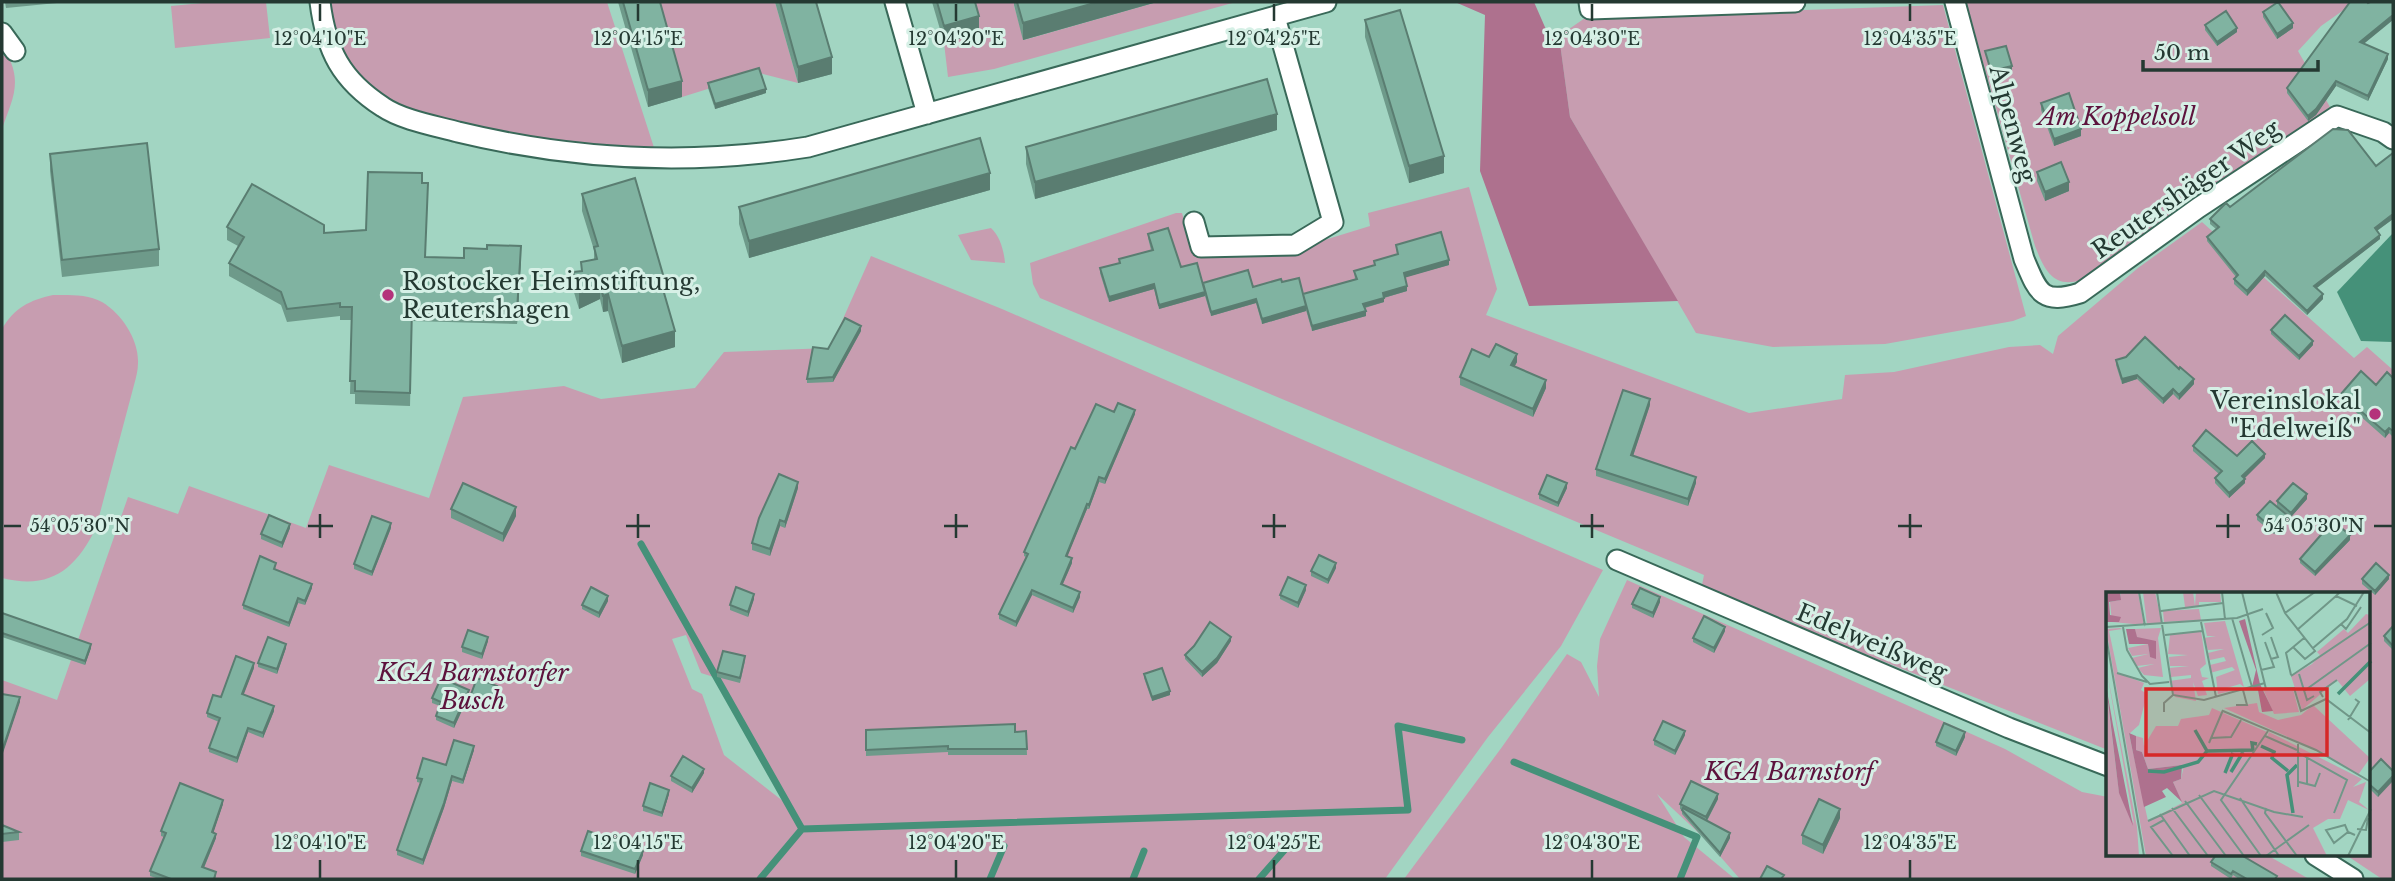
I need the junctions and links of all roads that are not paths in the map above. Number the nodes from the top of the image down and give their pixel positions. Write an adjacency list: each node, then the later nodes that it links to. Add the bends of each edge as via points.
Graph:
1 (320, 2): 10 (street, via 332,55 354,84 384,109 487,139 604,157 714,159 808,147)
2 (895, 2): 10 (street)
3 (1326, 2): 7 (street)
4 (1588, 2): 5 (street, via 1590,9)
5 (1795, 2)
6 (1955, 2): 13 (street, Alpenweg)
7 (1275, 17): 10 (street); 12 (street, via 1333,222 1295,244 1201,247)
8 (2, 33): 9 (street)
9 (15, 51)
10 (927, 114)
11 (2393, 139): 13 (street, Reutershäger Weg, via 2337,116 2080,293 2063,299 2046,297 2036,288)
12 (1194, 222)
13 (2024, 259)
14 (1617, 560): 15 (street, Edelweißweg, via 2009,728)
15 (2106, 764)
16 (2317, 856): 17 (street)
17 (2353, 879)

